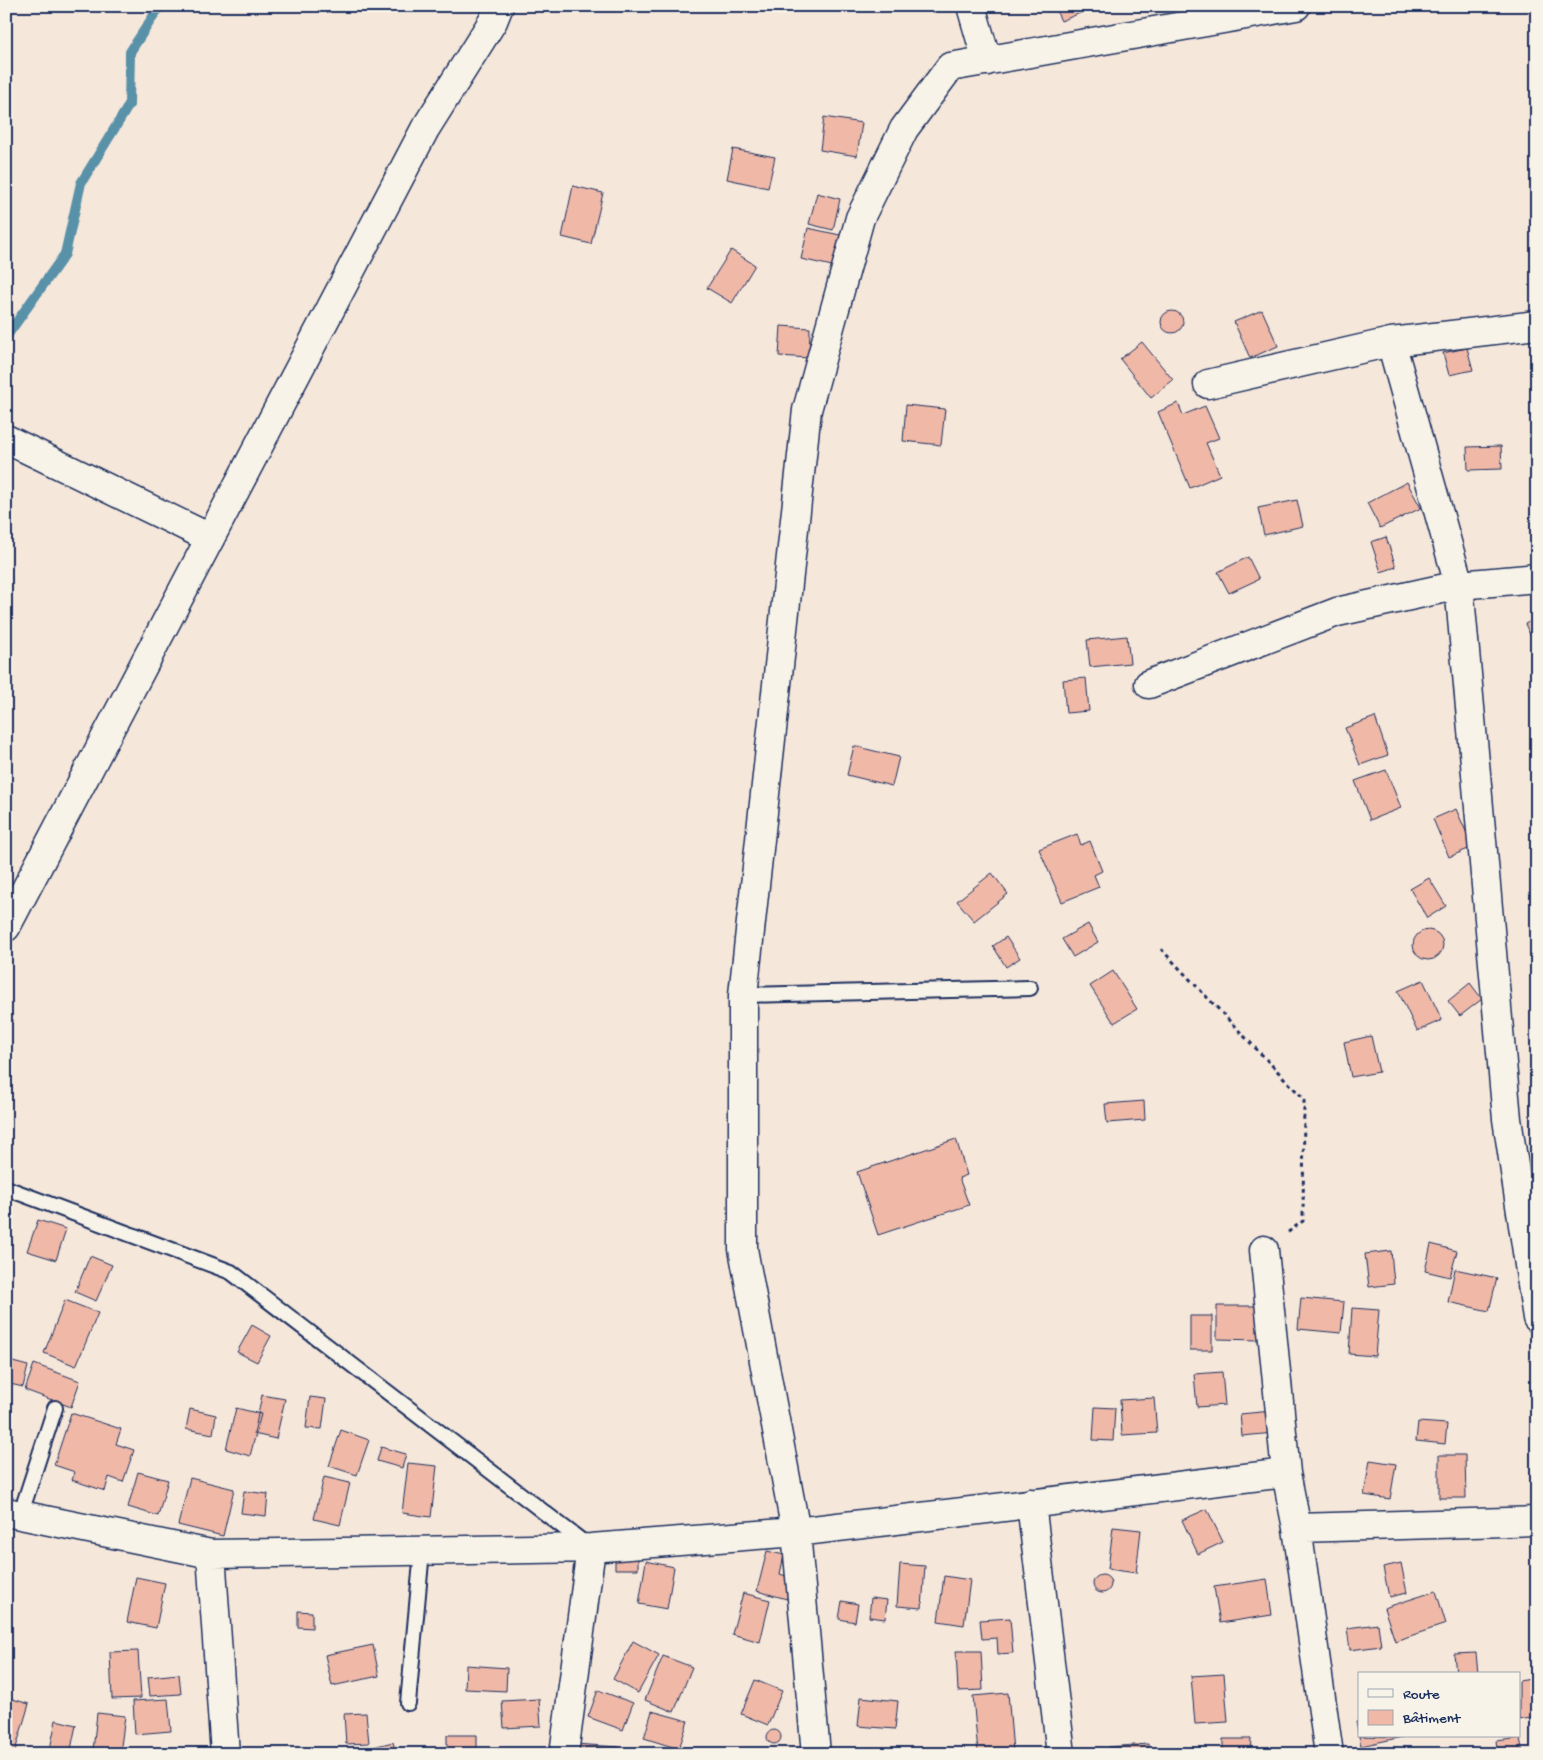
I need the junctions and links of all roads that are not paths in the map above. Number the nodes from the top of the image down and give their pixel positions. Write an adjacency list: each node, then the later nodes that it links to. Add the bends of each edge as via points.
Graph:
1 (499, 6): 9 (street, via 493,21 425,129)
2 (971, 6): 4 (street)
3 (1296, 6): 4 (street)
4 (987, 61): 15 (street, via 950,67 904,129 860,218 807,410)
5 (1537, 325): 6 (street)
6 (1391, 342): 7 (street); 11 (street)
7 (1208, 384)
8 (6, 439): 9 (street)
9 (210, 538): 13 (street)
10 (1537, 578): 11 (street)
11 (1459, 585): 12 (street, via 1337,612); 18 (street, via 1507,1118)
12 (1150, 684)
13 (6, 927)
14 (1030, 988): 15 (lane)
15 (743, 995): 25 (street, via 743,1249)
16 (6, 1188): 26 (lane, via 231,1272)
17 (1264, 1250): 20 (street)
18 (1537, 1318)
19 (55, 1408): 22 (lane)
20 (1286, 1473): 21 (street); 24 (street)
21 (1031, 1503): 25 (street); 33 (street)
22 (13, 1514): 28 (street)
23 (1537, 1521): 24 (street)
24 (1297, 1528): 34 (street)
25 (796, 1532): 26 (street); 32 (street)
26 (591, 1548): 27 (street); 31 (street)
27 (422, 1550): 28 (street); 29 (lane)
28 (211, 1554): 30 (street)
29 (408, 1703)
30 (225, 1754)
31 (564, 1754)
32 (816, 1754)
33 (1061, 1754)
34 (1329, 1754)

